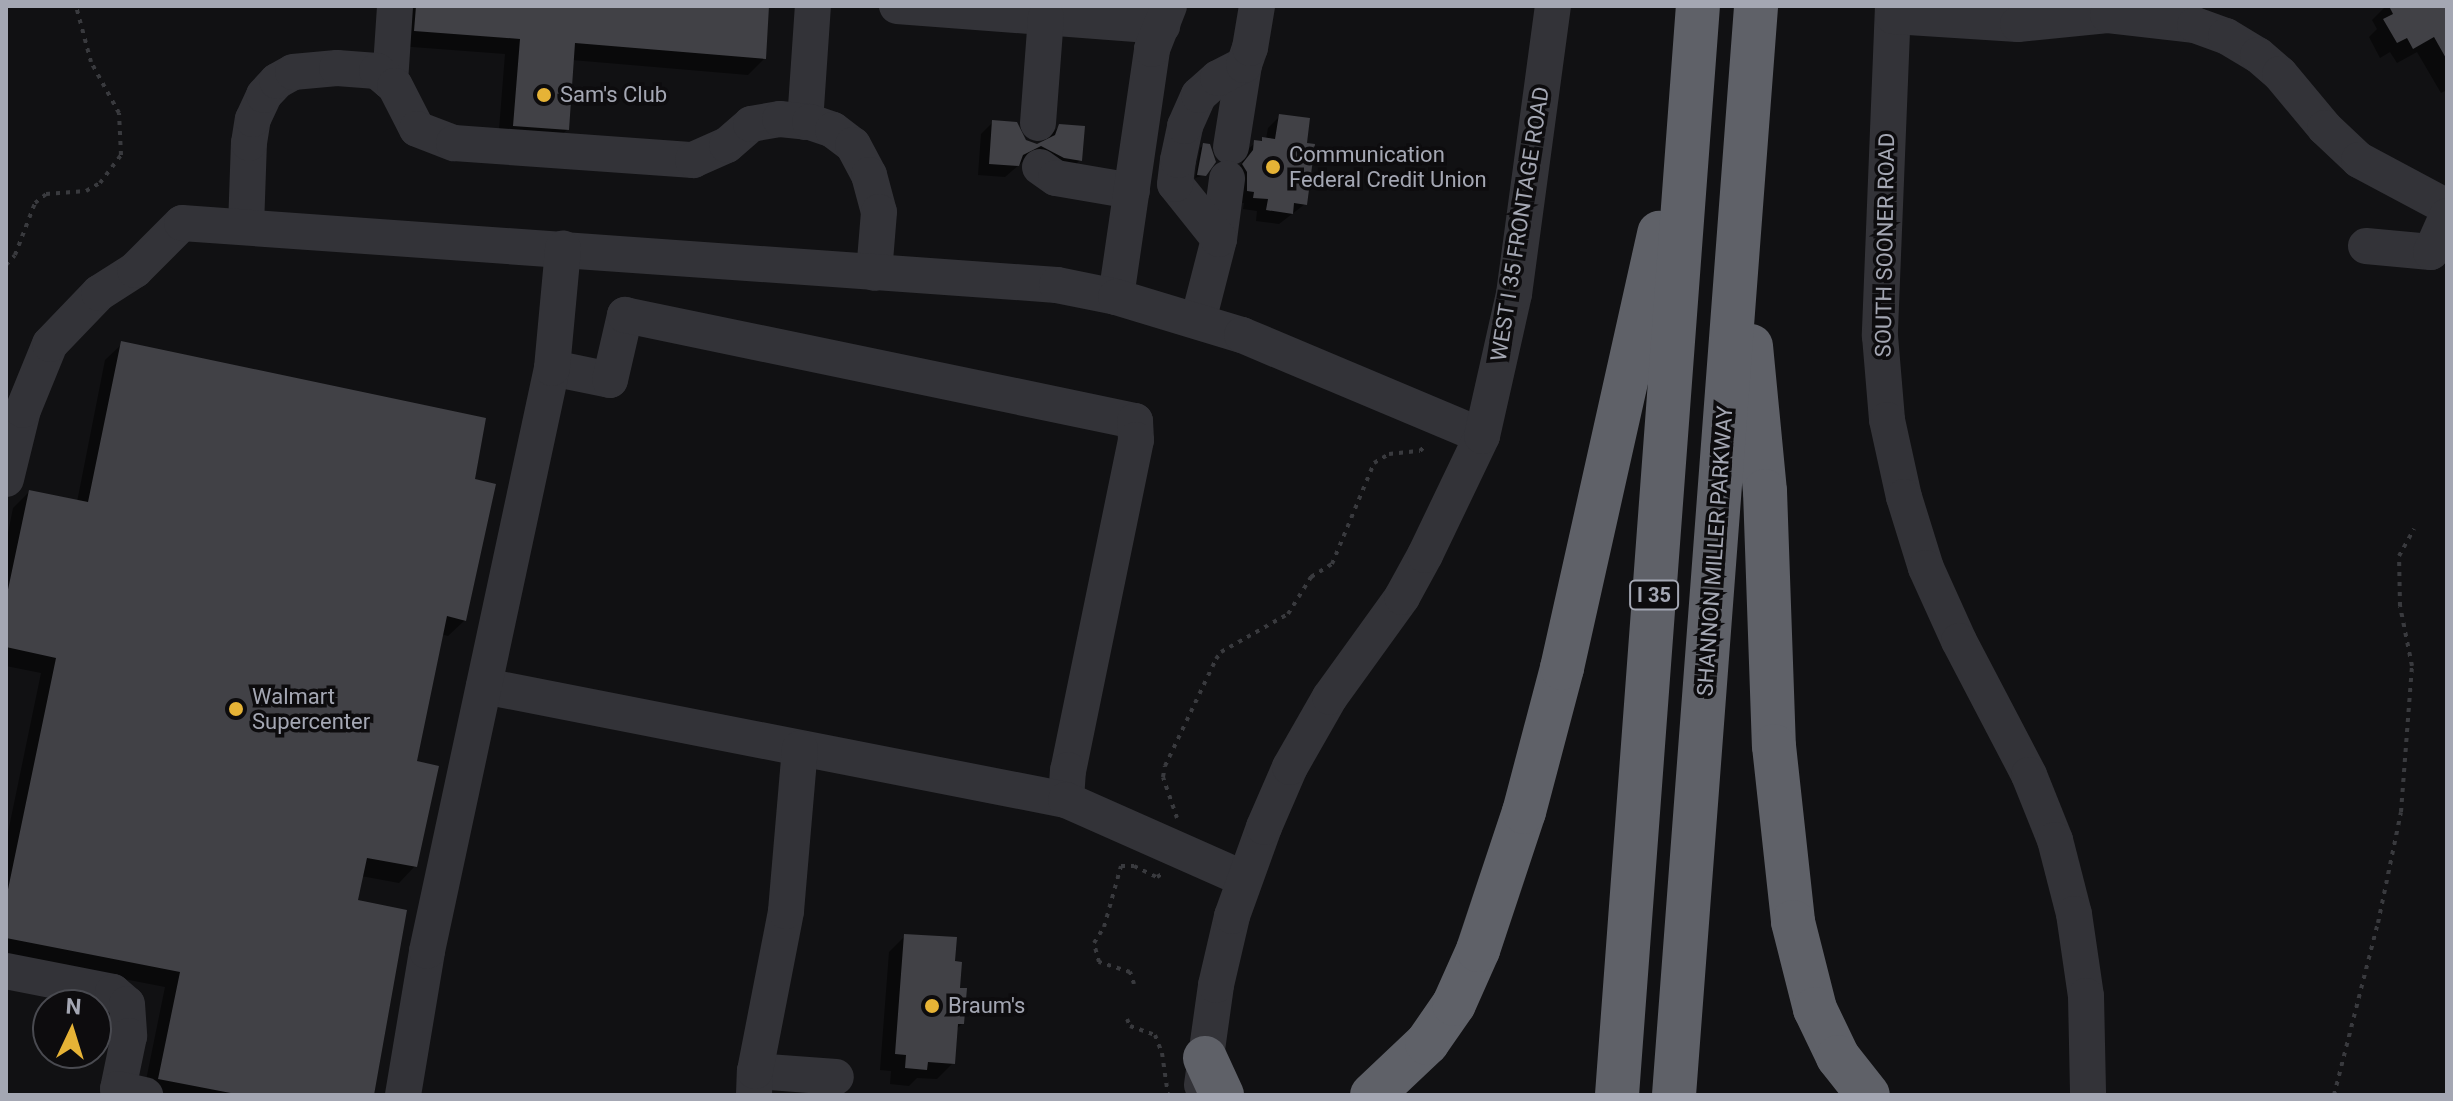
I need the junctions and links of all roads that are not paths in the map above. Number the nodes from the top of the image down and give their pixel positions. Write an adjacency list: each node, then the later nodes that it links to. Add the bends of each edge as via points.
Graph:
1 (395, 6): 13 (street)
2 (813, 6): 15 (street)
3 (897, 6): 11 (street)
4 (1257, 6): 12 (street)
5 (1553, 6): 30 (street, WEST I 35 FRONTAGE ROAD, via 1514,294)
6 (1698, 6): 14 (highway, I 35)
7 (1756, 6): 21 (highway, SHANNON MILLER PARKWAY / I 35)
8 (1893, 11): 9 (street, via 2018,24); 46 (street, SOUTH SOONER ROAD, via 1880,321 1887,420 1926,568 2029,775 2055,840 2074,914 2086,996)
9 (2095, 11): 19 (street, via 2170,21 2226,36 2280,74 2359,160)
10 (1165, 16): 11 (street); 18 (street, via 1152,49)
11 (1046, 17): 16 (street)
12 (1244, 65): 23 (street); 23 (street, via 1199,95 1185,126 1175,184)
13 (390, 82): 15 (street, via 417,129 454,143 484,146 693,160 727,145 751,124); 22 (street, via 377,71 314,67 277,81 253,119)
14 (1692, 94): 42 (highway, via 1562,668 1524,812 1478,950 1454,1004 1427,1043); 43 (highway, I 35)
15 (805, 122): 26 (street, via 833,130 853,145 869,175 879,212)
16 (1038, 123)
17 (1040, 167): 18 (street, via 1056,178)
18 (1132, 191): 27 (street)
19 (2447, 207)
20 (2447, 216): 24 (street, via 2431,252)
21 (1739, 224): 44 (highway, SHANNON MILLER PARKWAY / I 35); 45 (highway, via 1765,491 1774,746 1793,922 1815,1009 1838,1057)
22 (246, 227): 25 (street); 31 (street, via 182,223 135,270 99,293 50,344 23,410)
23 (1219, 239): 28 (street)
24 (2366, 246)
25 (563, 249): 26 (street); 29 (street)
26 (874, 273): 27 (street, via 1057,285)
27 (1116, 297): 28 (street)
28 (1198, 321): 30 (street)
29 (552, 368): 32 (street); 34 (street, via 610,380 625,315 1135,421 1136,440)
30 (1482, 436): 35 (street, WEST I 35 FRONTAGE ROAD, via 1402,597 1330,697 1290,767)
31 (6, 479)
32 (484, 686): 33 (street); 41 (street, via 427,951)
33 (800, 749): 34 (street); 38 (street, via 786,911)
34 (1066, 800): 35 (street)
35 (1244, 879): 39 (street, WEST I 35 FRONTAGE ROAD, via 1216,985)
36 (6, 971): 40 (street, via 105,990 127,1004 129,1036 118,1089)
37 (836, 1077): 38 (street)
38 (754, 1083)
39 (1210, 1083)
40 (145, 1095)
41 (403, 1095)
42 (1372, 1095)
43 (1617, 1095)
44 (1674, 1095)
45 (1868, 1095)
46 (2088, 1095)

